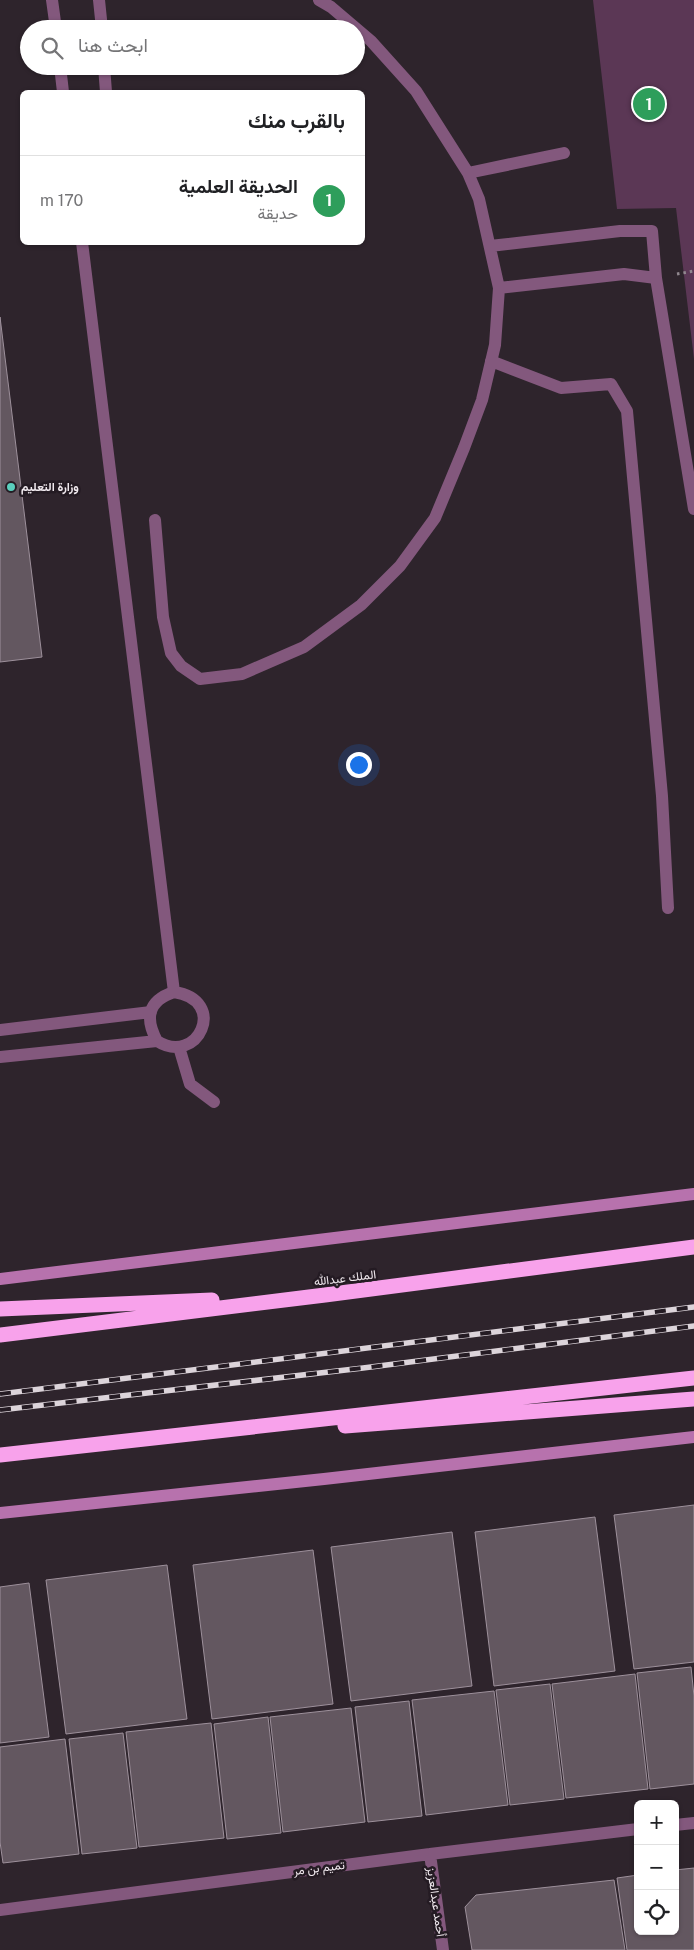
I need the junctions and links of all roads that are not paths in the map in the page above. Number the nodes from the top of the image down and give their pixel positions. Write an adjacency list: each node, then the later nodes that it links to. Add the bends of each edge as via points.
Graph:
1 (52, 0): 4 (street)
2 (99, 0): 5 (street)
3 (319, 0): 6 (street)
4 (55, 20)
5 (101, 20)
6 (346, 20)
7 (365, 36): 13 (street, via 416,91)
8 (61, 75): 10 (street)
9 (105, 75): 11 (street)
10 (63, 90)
11 (106, 90)
12 (564, 153): 13 (street)
13 (468, 173): 15 (street, via 479,199)
14 (82, 245): 22 (street)
15 (490, 246): 16 (street, via 620,231 652,231); 17 (street)
16 (656, 278): 17 (street, via 624,274); 19 (street)
17 (499, 288): 18 (street)
18 (491, 361): 20 (street, via 476,416 435,518 400,566 362,605 304,647 242,674 200,679 181,666 171,653 163,617); 21 (street, via 561,388 611,384 627,411 661,787)
19 (694, 509)
20 (155, 520)
21 (668, 908)
22 (174, 992): 23 (street, via 156,1002); 26 (street, via 194,999 204,1017 198,1037)
23 (151, 1012): 24 (street); 25 (street, via 150,1022)
24 (0, 1030)
25 (157, 1042): 26 (street); 27 (street)
26 (179, 1047): 28 (street, via 190,1084)
27 (0, 1058)
28 (214, 1102)
29 (694, 1194): 31 (street)
30 (694, 1247): 32 (highway, الملك عبدالله)
31 (0, 1279)
32 (325, 1295): 33 (highway); 34 (highway, الملك عبدالله)
33 (0, 1309)
34 (0, 1335)
35 (694, 1378): 38 (highway)
36 (694, 1399): 38 (highway)
37 (694, 1437): 40 (street)
38 (49, 1449): 39 (highway)
39 (0, 1455)
40 (0, 1513)
41 (694, 1823): 42 (street)
42 (679, 1825)
43 (634, 1829): 44 (street, تميم بن مر)
44 (430, 1854): 45 (street, تميم بن مر); 46 (street, أحمد عبدالعزيز)
45 (0, 1910)
46 (443, 1950)

